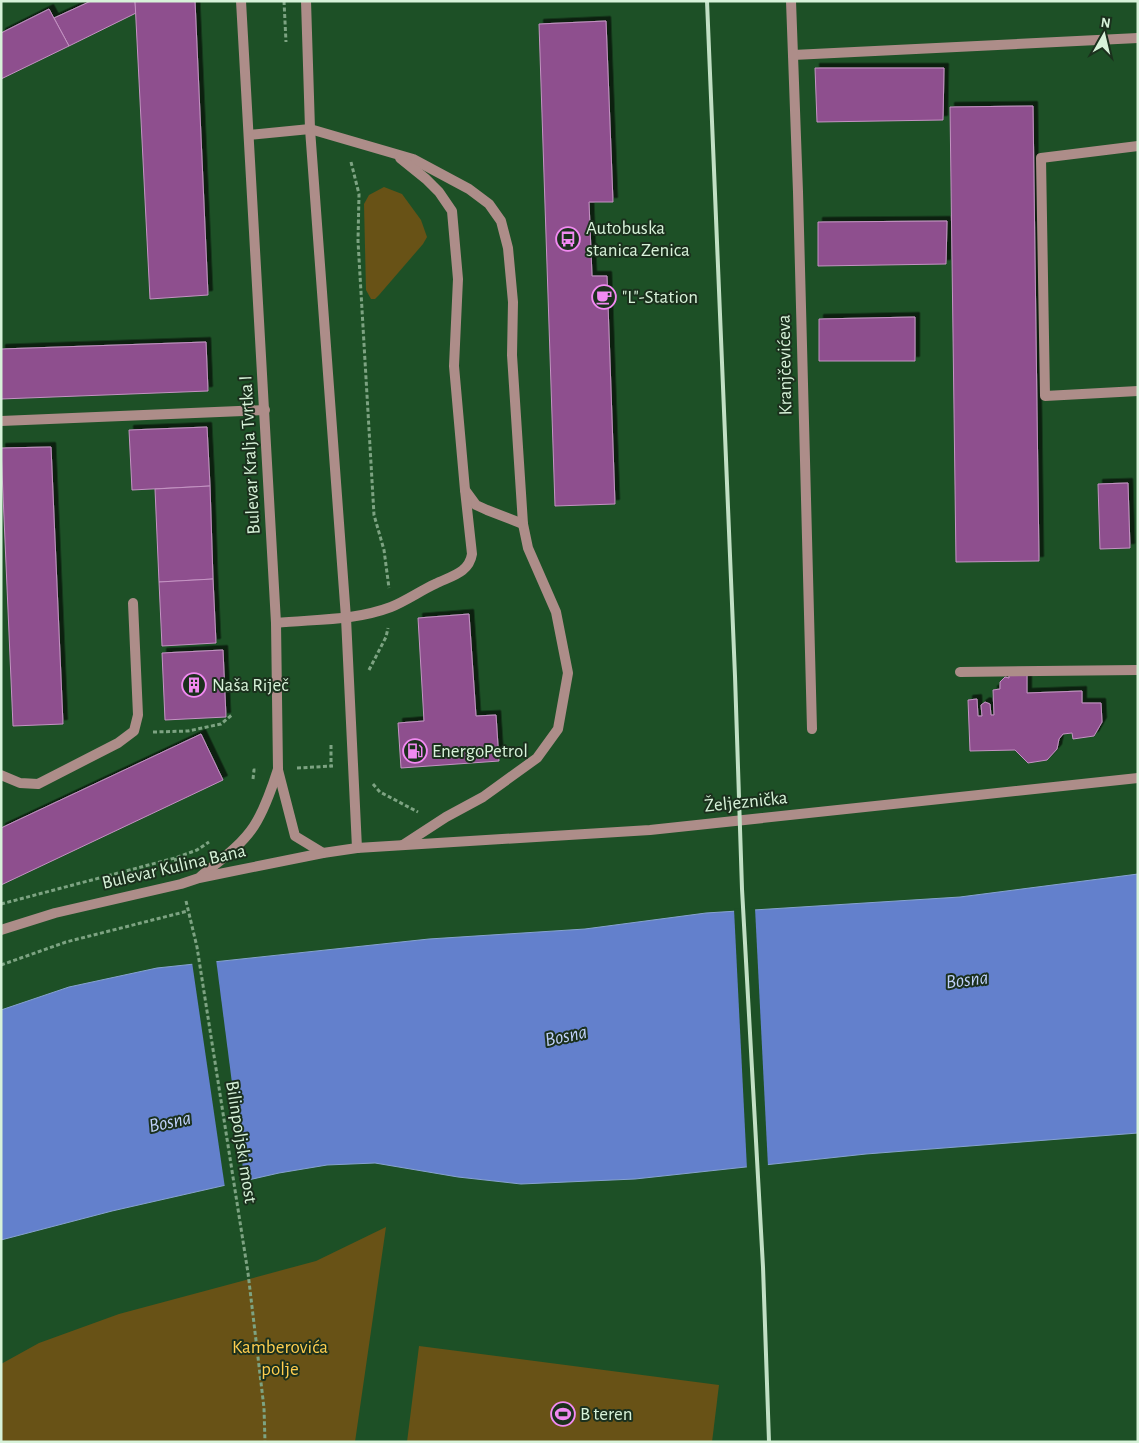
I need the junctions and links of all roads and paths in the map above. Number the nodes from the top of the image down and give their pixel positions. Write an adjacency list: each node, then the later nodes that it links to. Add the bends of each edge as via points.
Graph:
1 (241, 1): 7 (street, Bulevar Kralja Tvrtka I)
2 (306, 1): 6 (street)
3 (791, 1): 5 (street, Kranjčevićeva)
4 (1138, 38): 5 (street)
5 (793, 55): 24 (street, Kranjčevićeva)
6 (310, 129): 7 (street); 8 (street); 18 (street)
7 (249, 135): 12 (street, Bulevar Kralja Tvrtka I)
8 (346, 139): 10 (street); 17 (path, via 359,194 358,241 374,515 384,550)
9 (1138, 146): 11 (street, via 1041,158 1046,396)
10 (389, 151): 14 (street, via 426,178 452,211 458,279 454,366); 15 (street, via 430,167 469,189 489,204 501,221 508,248 513,302 512,354)
11 (1138, 391)
12 (265, 410): 13 (street); 19 (street, Bulevar Kralja Tvrtka I)
13 (1, 421)
14 (465, 490): 15 (street, via 476,504); 17 (street, via 472,554 470,564)
15 (523, 524): 31 (street, via 528,548 556,612 568,673 558,728 537,758 483,797)
16 (133, 602): 25 (street, via 138,715)
17 (392, 607): 18 (street); 22 (path, via 386,637)
18 (346, 618): 19 (street); 26 (street)
19 (276, 623): 27 (street, Bulevar Kralja Tvrtka I)
20 (1138, 670): 21 (street)
21 (960, 672)
22 (367, 676)
23 (233, 714): 25 (path, via 221,724 188,731)
24 (812, 728)
25 (134, 731): 28 (street, via 118,743 38,784)
26 (353, 765): 27 (path); 31 (path, via 366,764 370,780 380,792 412,810); 34 (street)
27 (278, 769): 30 (path, via 254,770); 35 (street, via 295,836); 36 (street, Bulevar Kralja Tvrtka I, via 255,825 241,842)
28 (1, 775)
29 (1138, 778): 33 (street, Željeznička, via 650,830)
30 (252, 787)
31 (446, 817): 33 (street)
32 (211, 841): 37 (path, via 198,850 175,858)
33 (403, 845): 34 (street, Željeznička)
34 (357, 848): 35 (street, Bulevar Kulina Bana)
35 (323, 853): 36 (street, Bulevar Kulina Bana)
36 (199, 878): 38 (street, Bulevar Kulina Bana, via 55,913)
37 (1, 904)
38 (1, 930)
39 (1, 965): 40 (path, Bilinpoljski most, via 66,942 188,911 197,947 248,1273)
40 (266, 1442)

